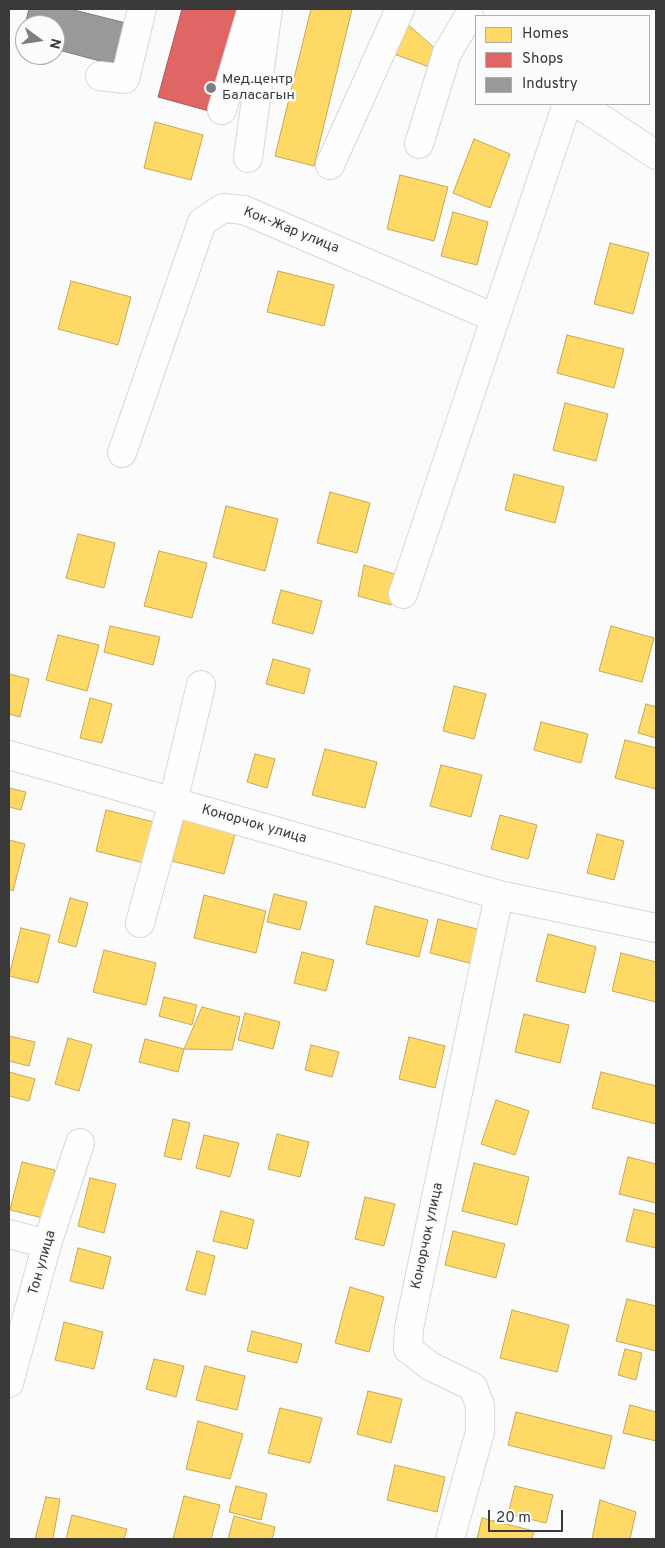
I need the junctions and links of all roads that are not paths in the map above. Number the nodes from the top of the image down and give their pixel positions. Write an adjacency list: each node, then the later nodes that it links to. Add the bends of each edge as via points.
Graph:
1 (142, 9): 6 (street, via 125,79)
2 (252, 9): 9 (street)
3 (268, 9): 12 (street)
4 (400, 9): 13 (street)
5 (469, 15): 10 (street, via 447,53)
6 (100, 76)
7 (567, 105): 14 (street)
8 (581, 105): 11 (street)
9 (222, 110)
10 (419, 144)
11 (656, 155)
12 (248, 158)
13 (330, 164)
14 (495, 318): 15 (street, Кок-Жар улица, via 244,210 223,208 202,222); 16 (street)
15 (122, 453)
16 (403, 594)
17 (201, 685): 19 (street)
18 (9, 755): 19 (street, Конорчок улица)
19 (173, 802): 20 (street, Конорчок улица); 21 (street)
20 (499, 895): 22 (street, Конорчок улица); 27 (street, Конорчок улица, via 408,1328 408,1349 430,1366 473,1387 480,1405 480,1432)
21 (140, 923)
22 (656, 928)
23 (80, 1143): 25 (street, Тон улица)
24 (9, 1234): 25 (street)
25 (47, 1244): 26 (street, Тон улица)
26 (9, 1383)
27 (450, 1539)

